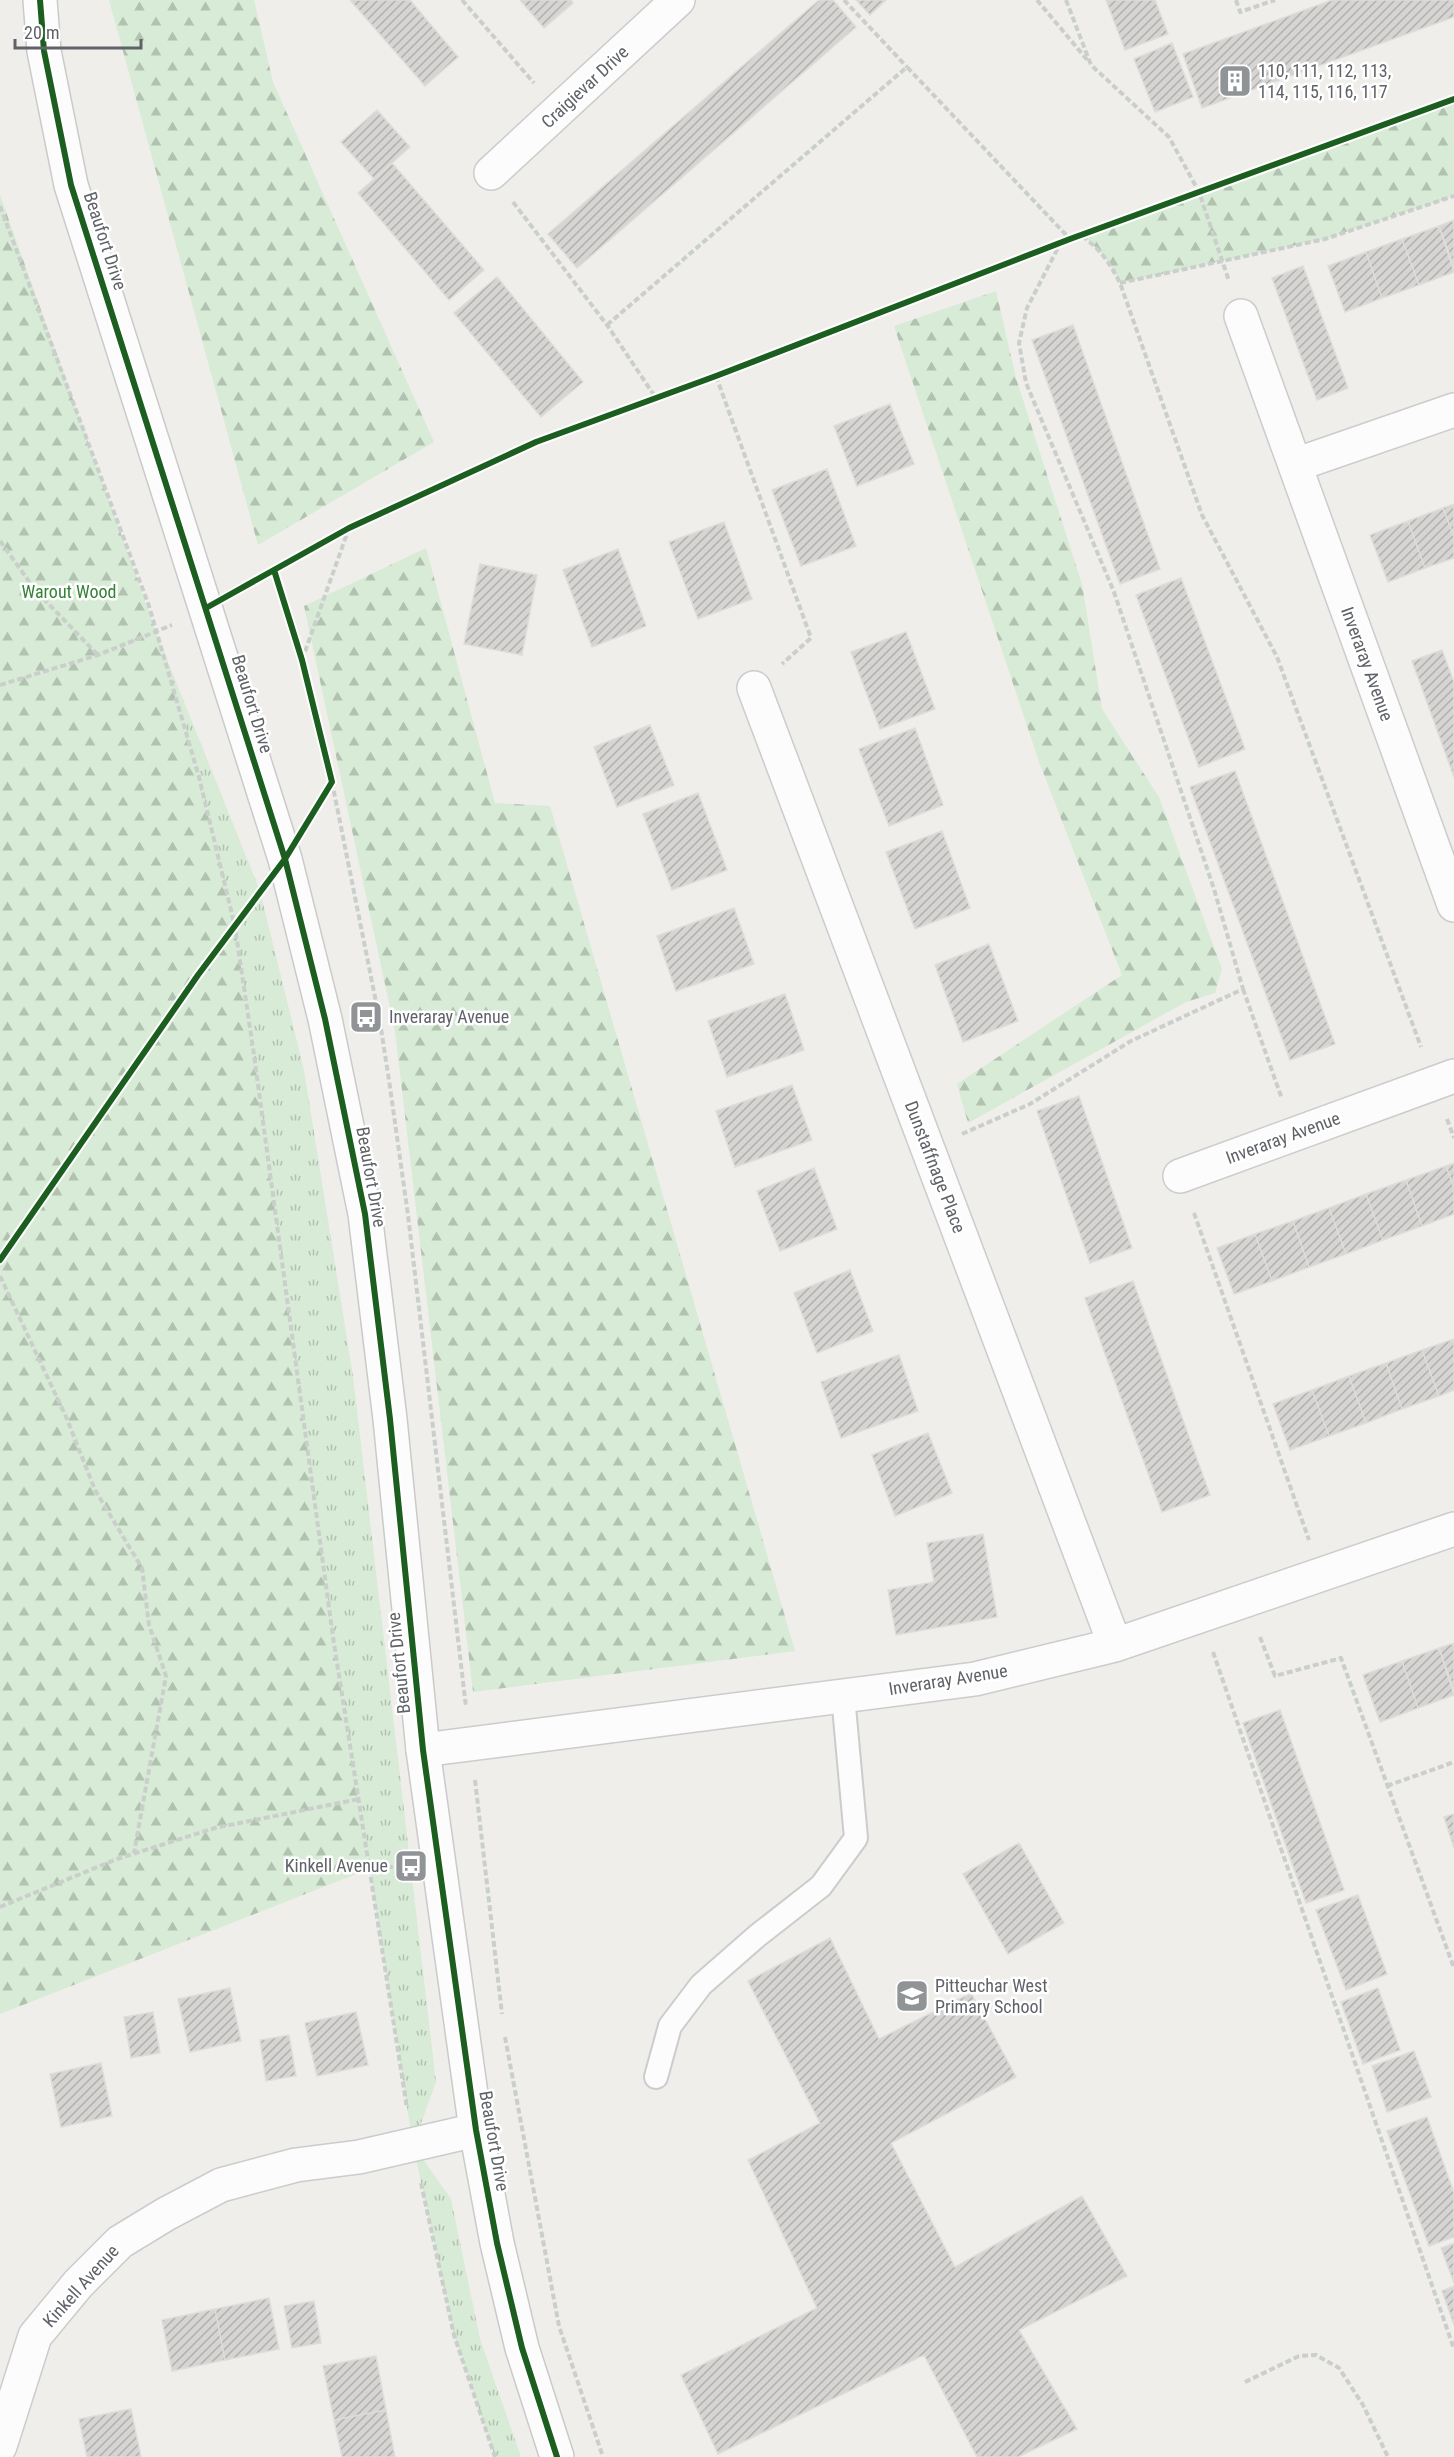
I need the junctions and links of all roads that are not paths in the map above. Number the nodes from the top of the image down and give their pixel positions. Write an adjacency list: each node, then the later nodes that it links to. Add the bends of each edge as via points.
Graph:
1 (40, 0): 15 (street, Beaufort Drive, via 44,51 71,185 285,859 325,1019 365,1214)
2 (678, 0): 3 (street, Craigievar Drive)
3 (491, 173)
4 (1241, 316): 6 (street, Inveraray Avenue)
5 (1454, 410): 6 (street)
6 (1294, 465): 8 (street, Inveraray Avenue)
7 (754, 688): 13 (street, Dunstaffnage Place)
8 (1446, 859): 9 (street, Inveraray Avenue)
9 (1454, 905)
10 (1444, 1080): 11 (street, Inveraray Avenue)
11 (1180, 1176)
12 (1454, 1529): 13 (street, Inveraray Avenue)
13 (1115, 1645): 14 (street, Inveraray Avenue, via 975,1679)
14 (843, 1696): 15 (street, Inveraray Avenue); 16 (lane, via 856,1838 821,1886 701,1985 670,2026)
15 (423, 1750): 17 (street, Beaufort Drive)
16 (656, 2077)
17 (476, 2130): 18 (street, Kinkell Avenue, via 359,2157 296,2165 221,2185 120,2242 35,2336); 19 (street, Beaufort Drive, via 522,2348)
18 (0, 2445)
19 (557, 2457)

